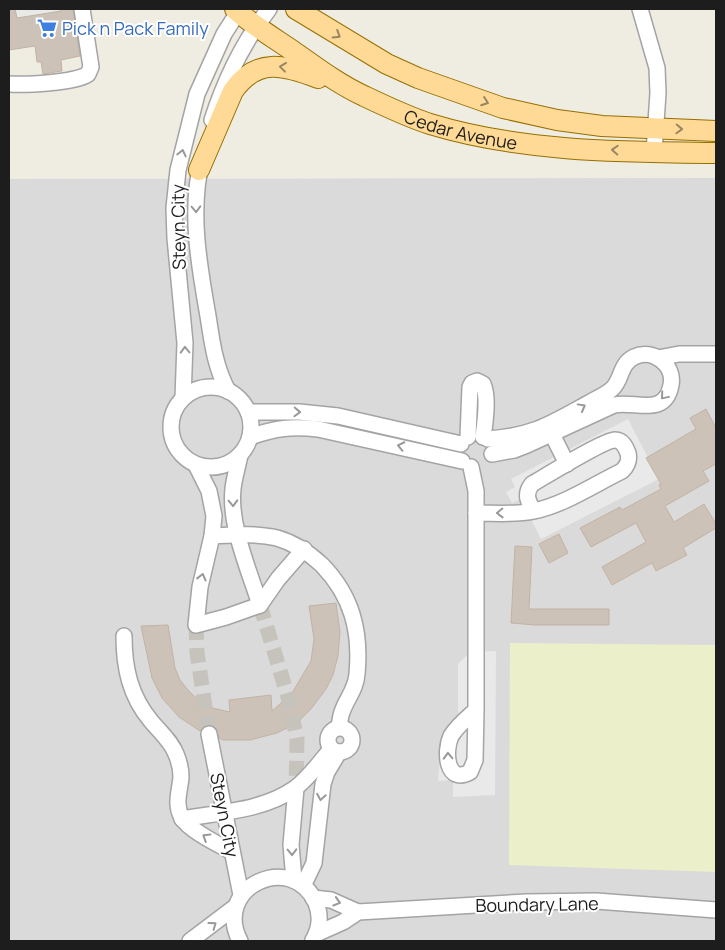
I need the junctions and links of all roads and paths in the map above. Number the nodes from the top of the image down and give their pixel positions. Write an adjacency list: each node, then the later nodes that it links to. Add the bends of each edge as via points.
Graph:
1 (82, 9): 7 (street, via 91,67 88,74 80,78 33,84)
2 (269, 9): 6 (street, Steyn City)
3 (296, 9): 9 (main road, Cedar Avenue, one-way to 9, via 387,64 503,108 557,120)
4 (640, 9): 9 (street, via 657,68)
5 (237, 10): 6 (main road, Cedar Avenue); 18 (street, Steyn City, one-way to 5, via 185,343 174,218 178,170 197,94)
6 (256, 26): 8 (main road, Cedar Avenue, via 328,76); 13 (street, Steyn City, via 220,95)
7 (9, 84)
8 (362, 95): 11 (main road, Cedar Avenue, one-way to 8, via 505,141 429,123); 13 (main road, one-way to 13, via 294,69 273,66 257,70 233,91)
9 (655, 129): 10 (main road, Cedar Avenue, one-way to 10); 11 (street)
10 (716, 131)
11 (654, 152): 12 (main road, Cedar Avenue)
12 (716, 153)
13 (199, 170): 17 (street, Steyn City, one-way to 17, via 196,200 202,284 215,355)
14 (716, 354): 16 (street, via 679,354)
15 (716, 361): 16 (street)
16 (662, 362): 20 (street, one-way to 20, via 672,382 661,402 646,407 614,405); 22 (street, one-way to 16, via 520,436 547,426 613,388 623,367 635,357 650,355)
17 (228, 391): 18 (street, via 204,388); 19 (street)
18 (183, 398): 25 (street, via 175,409 171,435 184,458)
19 (248, 412): 21 (street); 22 (street, one-way to 22, via 338,416)
20 (552, 434): 22 (street, via 514,450); 24 (street)
21 (250, 436): 23 (street); 26 (street, one-way to 21, via 318,429 279,428)
22 (479, 442): 26 (street, via 489,462); 26 (street, via 460,450)
23 (240, 455): 25 (street, via 224,466 205,468); 29 (street, one-way to 29, via 233,489)
24 (567, 464): 27 (street, via 528,489 529,503); 27 (street, via 615,440 625,446 628,456 622,471 560,502)
25 (196, 465): 30 (street, via 213,502)
26 (472, 465): 28 (street)
27 (534, 511): 28 (street, one-way to 28)
28 (476, 513): 34 (street)
29 (238, 534): 30 (street); 31 (street, via 268,536); 32 (street)
30 (212, 536): 32 (street, one-way to 30, via 196,625 200,586)
31 (304, 549): 32 (street); 36 (street, via 342,590 356,629 357,676 353,691 341,714 339,727 327,737)
32 (260, 605)
33 (124, 636): 39 (street, via 124,660 133,693 176,754 181,774 178,803)
34 (476, 710)
35 (209, 734): 38 (street, Steyn City)
36 (335, 750): 37 (street); 41 (street, one-way to 41, via 324,784 314,863)
37 (296, 788): 38 (street, via 255,807); 41 (street, one-way to 41, via 291,845)
38 (225, 811): 39 (street); 40 (street, Steyn City)
39 (182, 819): 40 (street, one-way to 39)
40 (232, 852): 43 (street, Steyn City)
41 (298, 883): 42 (street); 43 (street, via 280,877 265,878 252,885)
42 (313, 898): 45 (street, Boundary Lane, one-way to 45, via 331,900); 46 (street, via 319,916)
43 (238, 901): 47 (street, one-way to 43); 48 (street, Steyn City, via 234,920)
44 (716, 910): 45 (street, Boundary Lane, via 596,902 526,902)
45 (358, 912): 46 (street, Boundary Lane)
46 (314, 938)
47 (190, 941)
48 (240, 941)

